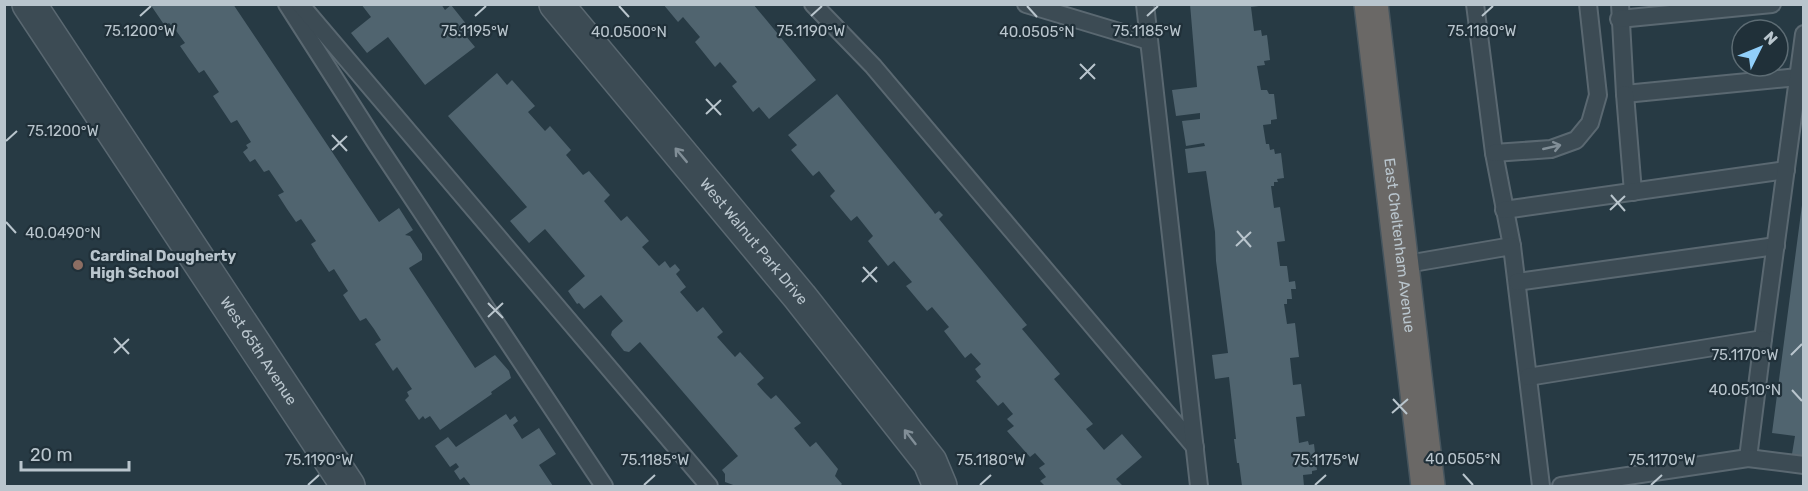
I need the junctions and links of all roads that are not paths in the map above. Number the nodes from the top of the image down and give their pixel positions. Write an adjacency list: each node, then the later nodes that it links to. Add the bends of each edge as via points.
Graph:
1 (30, 4): 30 (street, West 65th Avenue)
2 (287, 4): 31 (lane)
3 (300, 4): 32 (lane)
4 (556, 4): 33 (street, West Walnut Park Drive, one-way to 4, via 930,462 800,297)
5 (813, 4): 27 (lane, via 873,66)
6 (1026, 4): 14 (lane)
7 (1144, 4): 14 (lane)
8 (1371, 4): 23 (highway, East Cheltenham Avenue)
9 (1474, 4): 17 (lane)
10 (1588, 4): 17 (lane, one-way to 10, via 1551,148 1576,140 1590,123 1598,95)
11 (1772, 4): 12 (lane)
12 (1619, 12): 16 (lane)
13 (1803, 34): 15 (lane)
14 (1149, 41): 27 (lane)
15 (1798, 77): 16 (lane); 18 (lane)
16 (1625, 94): 19 (lane)
17 (1494, 153): 20 (lane)
18 (1786, 170): 19 (lane); 22 (lane)
19 (1633, 192): 20 (lane)
20 (1504, 210): 21 (lane)
21 (1512, 246): 23 (lane); 24 (lane)
22 (1776, 246): 24 (lane); 25 (lane)
23 (1401, 265): 35 (highway, East Cheltenham Avenue)
24 (1517, 282): 26 (lane)
25 (1763, 339): 26 (lane); 28 (lane)
26 (1528, 376): 36 (lane)
27 (1195, 447): 34 (lane)
28 (1748, 458): 29 (lane); 37 (lane)
29 (1803, 465)
30 (348, 486)
31 (604, 486)
32 (709, 486)
33 (940, 486)
34 (1199, 486)
35 (1428, 486)
36 (1541, 486)
37 (1561, 486)

